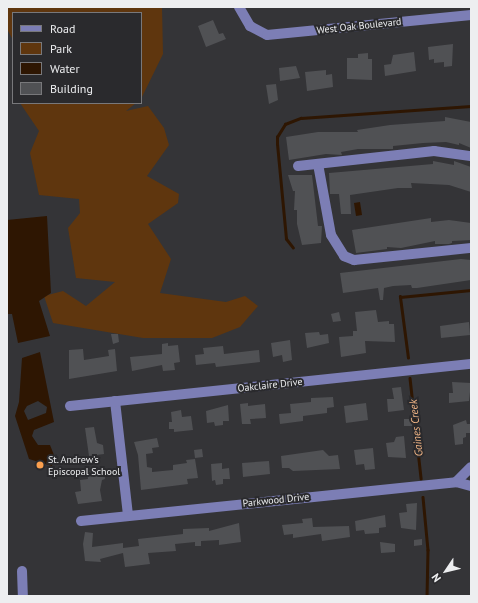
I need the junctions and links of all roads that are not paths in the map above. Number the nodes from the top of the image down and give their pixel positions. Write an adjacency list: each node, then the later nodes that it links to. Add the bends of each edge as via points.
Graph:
1 (239, 7): 2 (street, West Oak Boulevard, via 250,26 267,35)
2 (471, 15)
3 (471, 156): 4 (street, via 434,151)
4 (318, 164): 5 (street); 6 (street, via 331,235 344,256 354,260)
5 (298, 166)
6 (471, 248)
7 (471, 364): 8 (street, Oakclaire Drive)
8 (115, 401): 9 (street, Oakclaire Drive); 13 (street)
9 (70, 406)
10 (471, 467): 11 (street)
11 (456, 482): 12 (street, Parkwood Drive); 13 (street, Parkwood Drive)
12 (471, 486)
13 (128, 515): 14 (street, Parkwood Drive)
14 (81, 521)
15 (22, 570): 16 (street)
16 (23, 596)

